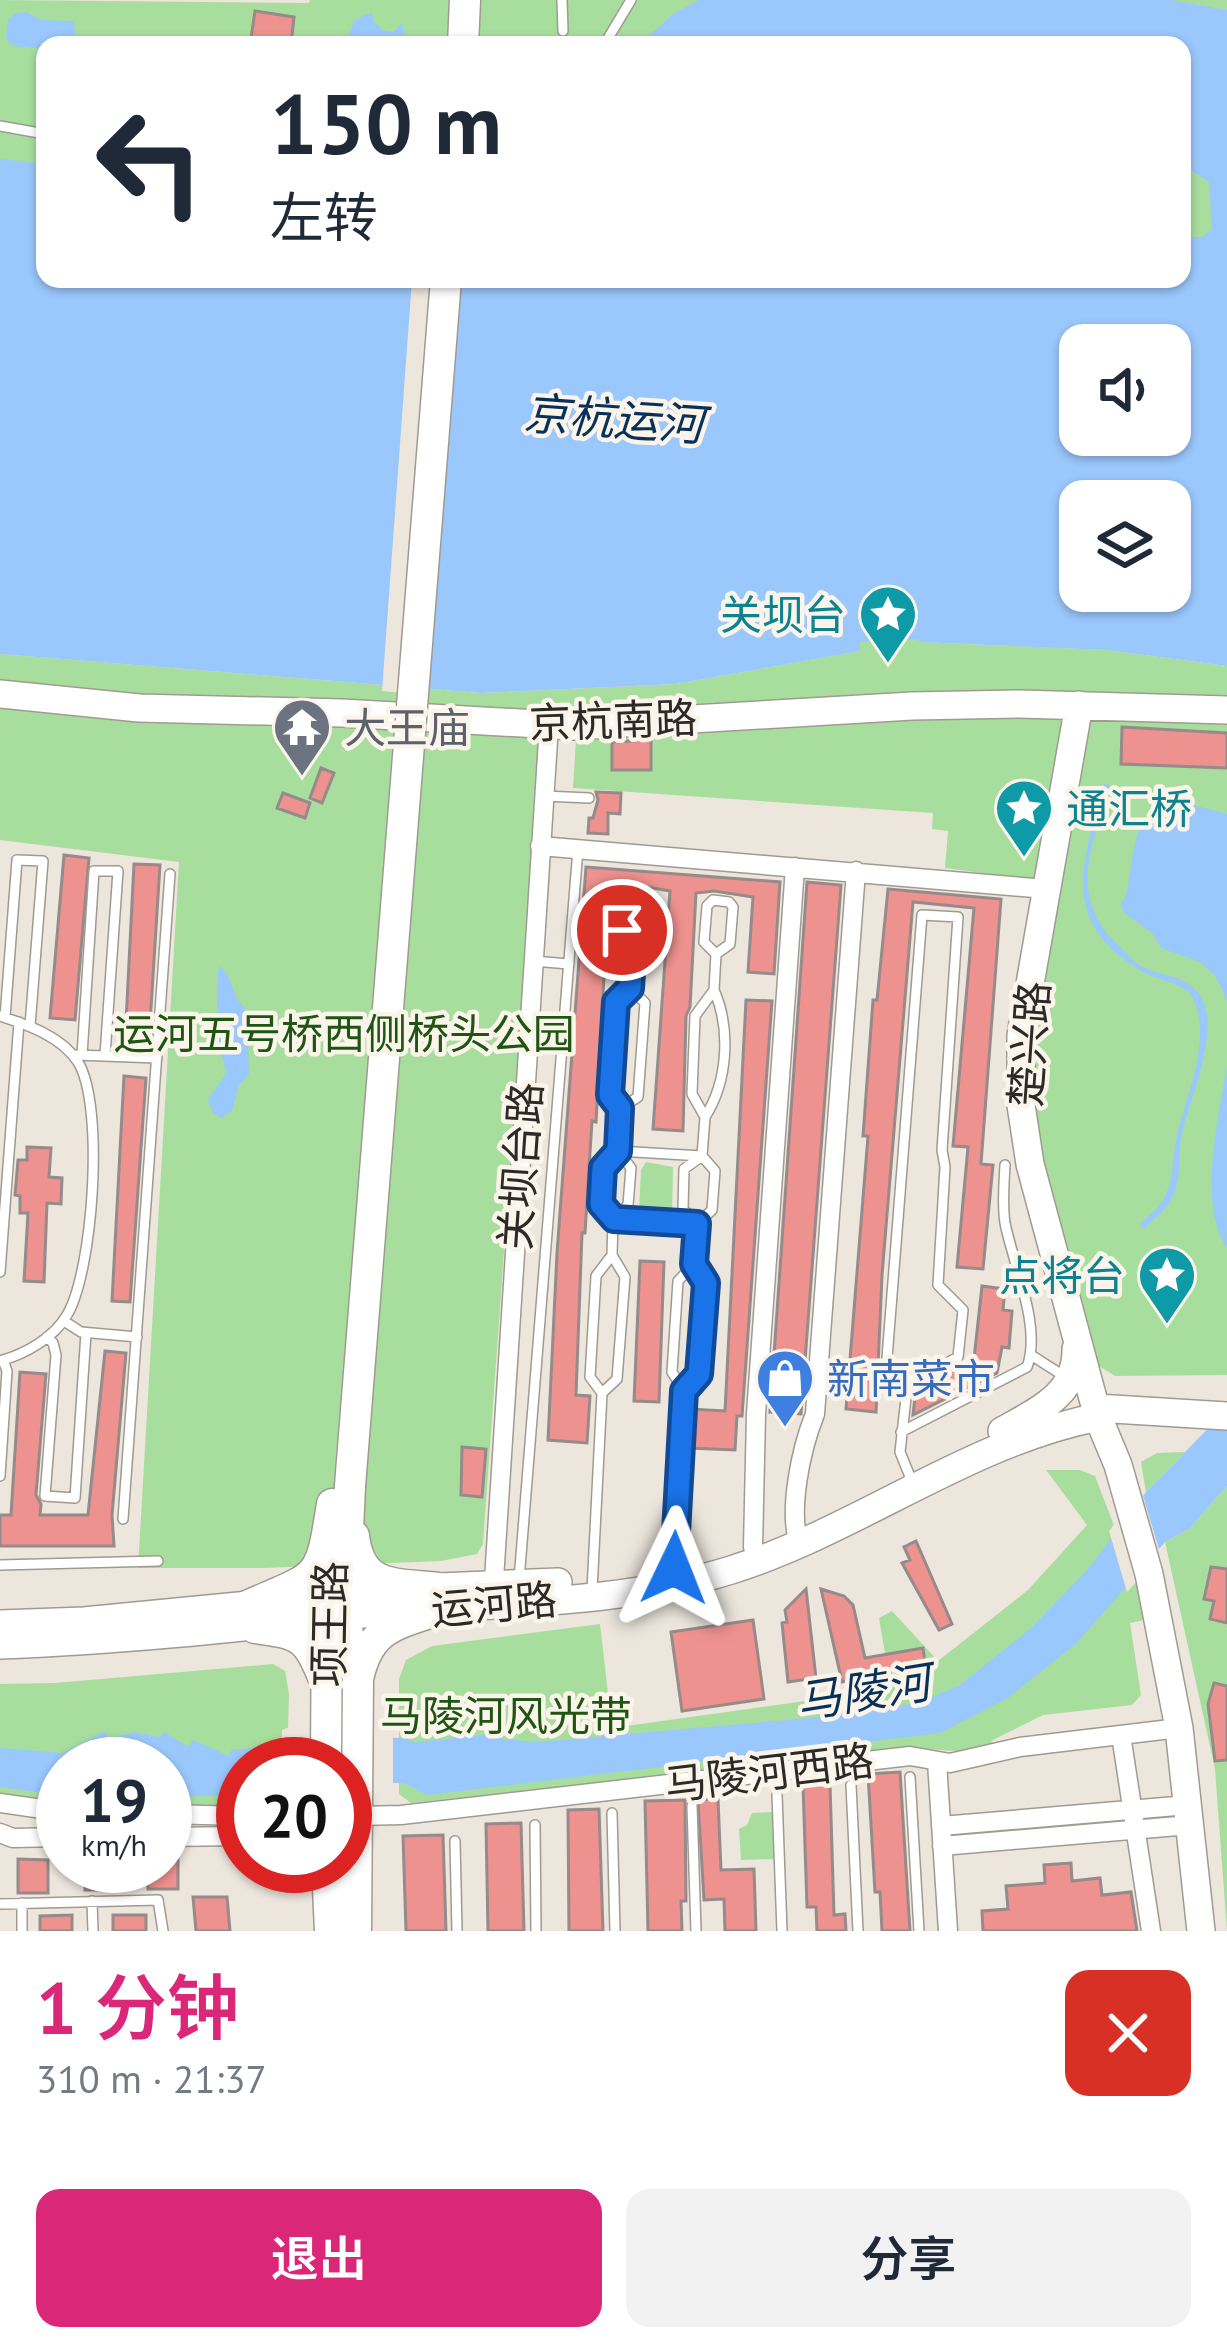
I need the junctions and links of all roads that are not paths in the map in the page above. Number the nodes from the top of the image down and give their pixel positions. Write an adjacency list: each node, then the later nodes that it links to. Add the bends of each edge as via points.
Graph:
1 (446, 0): 6 (main road)
2 (465, 0): 7 (main road)
3 (562, 0): 5 (lane)
4 (631, 0): 8 (lane)
5 (563, 31)
6 (444, 36)
7 (463, 36)
8 (609, 36)
9 (0, 127): 10 (lane)
10 (36, 133)
11 (426, 288): 68 (main road)
12 (445, 288): 68 (main road, bridge)
13 (0, 694): 16 (street, 京杭南路, via 139,708)
14 (1079, 705): 15 (street, 京杭南路); 16 (street, 京杭南路, via 825,708); 24 (street, 楚兴路)
15 (1227, 710)
16 (548, 725): 17 (street, 关坝台路)
17 (544, 796): 18 (lane); 19 (street, 关坝台路)
18 (589, 798)
19 (540, 846): 20 (street); 27 (street, 关坝台路)
20 (578, 849): 21 (street); 28 (lane)
21 (795, 867): 22 (street); 71 (street, via 756,1414)
22 (856, 872): 24 (street); 70 (street, via 815,1414 802,1446)
23 (170, 874): 35 (lane)
24 (1046, 889): 59 (street, 楚兴路, via 1021,1035 1021,1105)
25 (633, 940): 25 (lane, via 622,930 624,898 648,895 649,933); 29 (lane)
26 (716, 954): 26 (lane, via 704,942 713,900 733,907 730,944); 30 (lane)
27 (533, 961): 28 (lane); 38 (street, 关坝台路)
28 (569, 964): 39 (lane)
29 (630, 988): 36 (lane, via 616,1002 610,1095); 36 (lane, via 645,1003 638,1097)
30 (714, 990): 37 (lane, via 725,1017 723,1056 720,1095); 37 (lane, via 695,1016 692,1094)
31 (3, 1017): 32 (lane); 32 (lane, via 16,860 43,861)
32 (24, 1024): 33 (lane); 49 (lane)
33 (77, 1055): 34 (lane); 34 (lane, via 94,871 118,872); 50 (lane, via 94,1148 84,1271)
34 (105, 1055): 35 (lane)
35 (157, 1058): 53 (lane)
36 (620, 1108): 40 (lane)
37 (705, 1117): 41 (lane)
38 (523, 1123): 39 (lane); 45 (street, 关坝台路)
39 (556, 1126): 46 (lane)
40 (618, 1151): 41 (lane); 43 (lane, via 631,1168 628,1204); 43 (lane, via 603,1168 601,1204)
41 (702, 1156): 44 (lane, via 715,1171 712,1210); 44 (lane, via 684,1169 683,1209)
42 (1005, 1165): 54 (lane, via 1004,1212)
43 (614, 1219): 44 (lane); 47 (lane)
44 (697, 1224): 48 (lane)
45 (516, 1232): 46 (lane); 61 (street, 关坝台路)
46 (547, 1235): 62 (lane)
47 (612, 1255): 58 (lane, via 596,1276 590,1377); 58 (lane, via 625,1277 617,1379)
48 (694, 1264): 57 (lane, via 706,1283 699,1374); 57 (lane, via 678,1281 672,1372)
49 (0, 1272)
50 (64, 1321): 51 (lane); 52 (lane)
51 (86, 1333): 52 (lane, via 75,1498 45,1496 56,1355); 53 (lane)
52 (47, 1337): 55 (lane)
53 (136, 1337): 69 (lane)
54 (1031, 1355): 59 (lane); 63 (lane, via 1017,1375)
55 (2, 1361): 66 (lane)
56 (908, 1380): 56 (lane, via 958,1357 963,1310 938,1285 958,917 922,915 886,1358); 63 (lane)
57 (684, 1391): 74 (lane)
58 (602, 1393): 75 (lane)
59 (1090, 1397): 60 (street, 运河路); 64 (street, 运河路); 64 (street, via 1049,1403); 65 (street, 楚兴路)
60 (1227, 1416)
61 (504, 1428): 62 (lane); 76 (street, 关坝台路)
62 (531, 1430): 76 (lane)
63 (901, 1432): 67 (lane)
64 (1006, 1438): 65 (street, via 1072,1432 1095,1442); 67 (street, 运河路)
65 (1121, 1474): 84 (street)
66 (0, 1476)
67 (912, 1483): 70 (street, 运河路, via 837,1530)
68 (341, 1492): 77 (main road, via 366,1572); 78 (main road, 项王路); 79 (main road, via 316,1571)
69 (124, 1519)
70 (797, 1538): 71 (street, 运河路)
71 (755, 1554): 74 (street, 运河路)
72 (158, 1561): 73 (lane)
73 (0, 1565)
74 (676, 1575): 75 (street, 运河路)
75 (592, 1588): 76 (street, 运河路)
76 (502, 1592): 77 (street, 运河路)
77 (440, 1599): 78 (street, 运河路); 82 (main road, via 379,1634)
78 (335, 1605): 79 (street, 运河路); 82 (main road, 项王路); 83 (main road, 项王路)
79 (252, 1616): 80 (street, 运河路); 81 (street, 运河路); 83 (main road, via 300,1637)
80 (0, 1624)
81 (0, 1645)
82 (358, 1679): 87 (main road, 项王路)
83 (328, 1689): 86 (main road, 项王路)
84 (1179, 1728): 85 (street, 马陵河西路); 97 (street)
85 (1121, 1735): 88 (street, 马陵河西路); 98 (street)
86 (327, 1737)
87 (357, 1737)
88 (937, 1762): 96 (street, 马陵河西路, via 910,1756); 101 (street)
89 (910, 1778): 120 (lane)
90 (851, 1785): 119 (lane)
91 (777, 1795): 118 (lane)
92 (0, 1803): 94 (street)
93 (692, 1806): 117 (lane)
94 (36, 1808)
95 (611, 1813): 116 (lane)
96 (372, 1815)
97 (1189, 1815): 98 (street); 123 (street)
98 (1134, 1820): 101 (street); 122 (street)
99 (535, 1825): 115 (lane)
100 (0, 1833): 102 (street)
101 (942, 1836): 121 (street)
102 (36, 1838)
103 (455, 1841): 114 (lane)
104 (328, 1893): 112 (main road)
105 (356, 1893): 113 (main road, 项王路)
106 (92, 1901): 107 (lane); 110 (lane); 111 (lane, via 158,1900)
107 (22, 1903): 108 (lane); 109 (lane)
108 (0, 1904)
109 (22, 1931)
110 (93, 1931)
111 (163, 1931)
112 (329, 1931)
113 (356, 1931)
114 (457, 1931)
115 (536, 1931)
116 (615, 1931)
117 (696, 1931)
118 (782, 1931)
119 (858, 1931)
120 (919, 1931)
121 (948, 1931)
122 (1151, 1931)
123 (1201, 1931)

